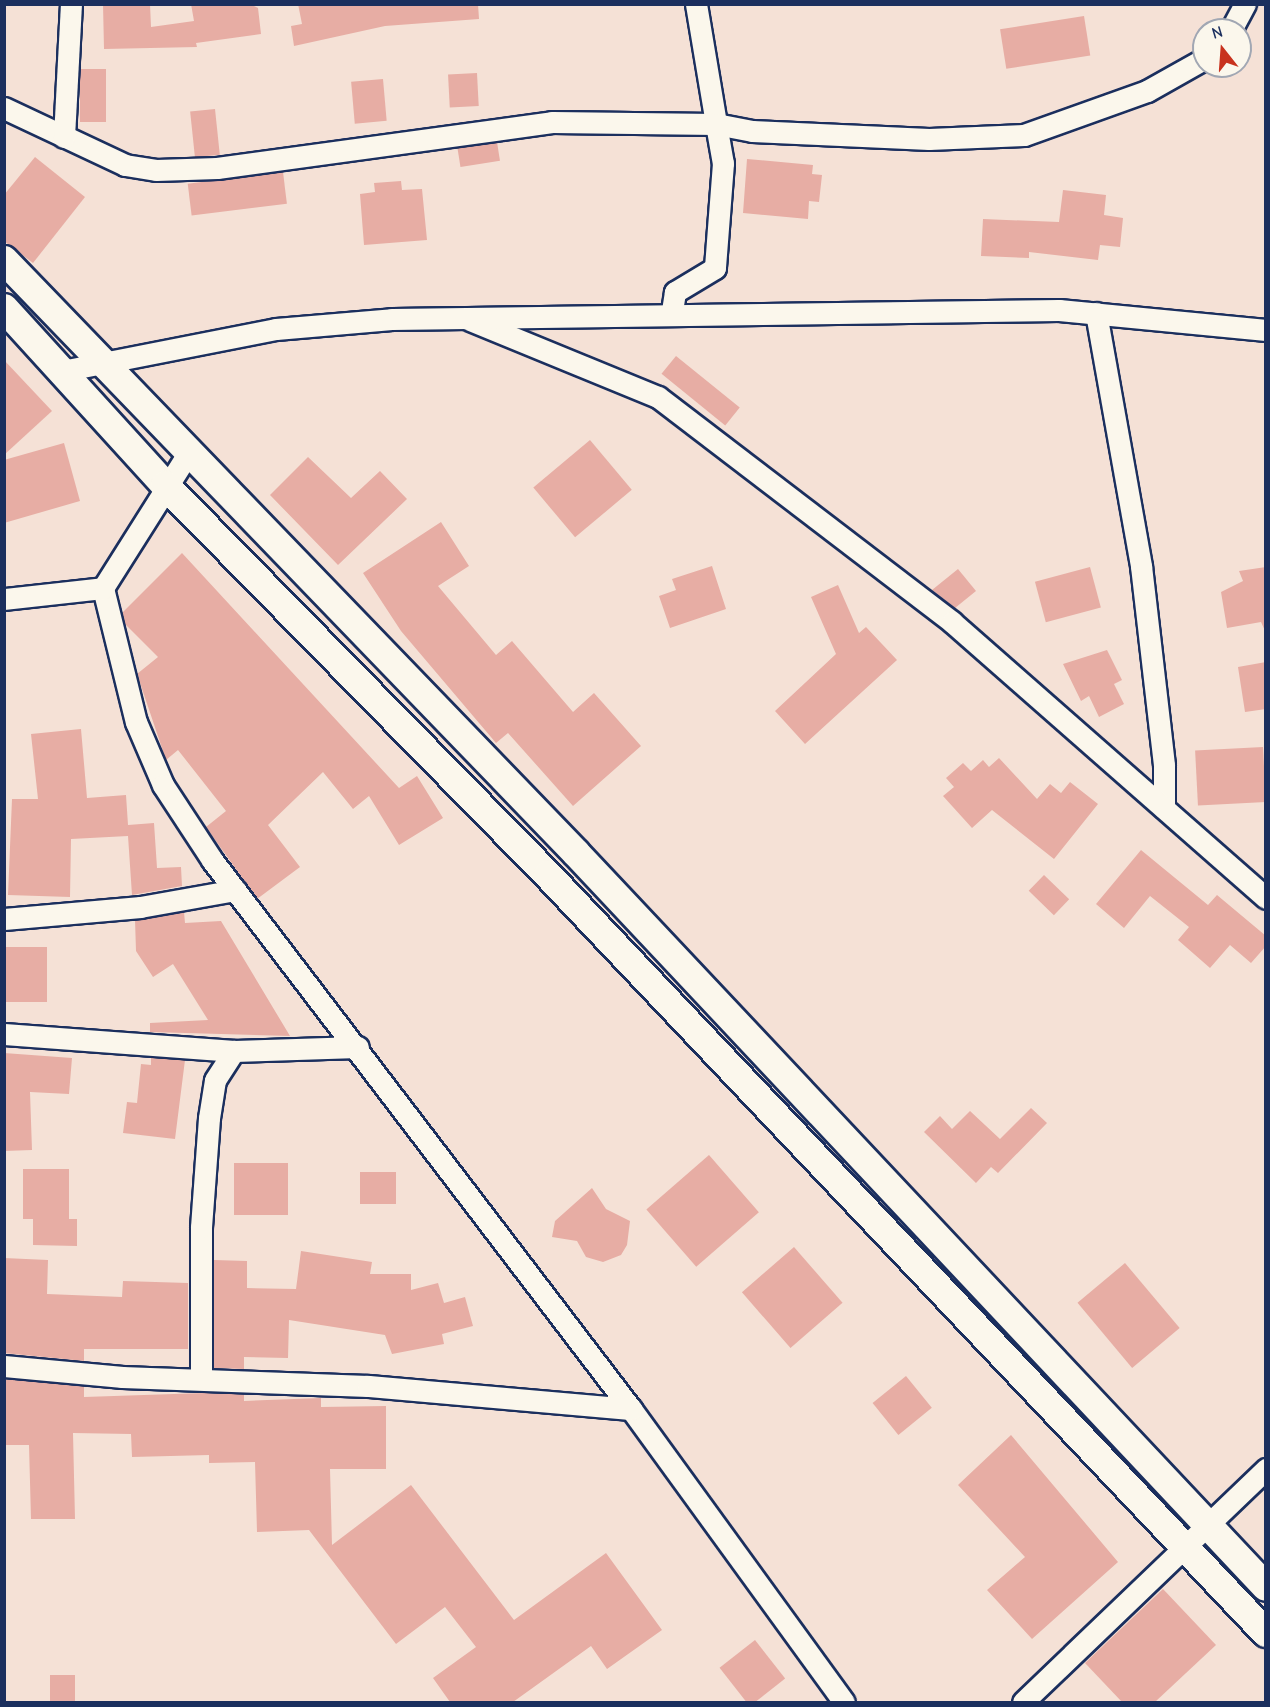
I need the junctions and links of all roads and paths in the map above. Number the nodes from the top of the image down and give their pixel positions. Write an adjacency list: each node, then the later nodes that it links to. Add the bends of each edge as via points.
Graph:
1 (70, 4): 8 (street)
2 (696, 4): 7 (street)
3 (1245, 4): 4 (street)
4 (1237, 18)
5 (1192, 66): 7 (street, via 1147,91 1024,135 929,139 752,131)
6 (4, 108): 8 (street)
7 (716, 124): 8 (street, via 552,122 217,168 156,170 124,165); 11 (street, via 723,163 715,268 675,292)
8 (64, 137)
9 (4, 260): 15 (main road)
10 (4, 308): 16 (main road)
11 (672, 312): 12 (street); 13 (street)
12 (1096, 312): 14 (street); 23 (street, via 1141,566 1164,765)
13 (461, 316): 15 (street, via 276,329); 23 (street, via 658,397 952,622)
14 (1266, 330)
15 (100, 361): 16 (street); 17 (main road)
16 (62, 371): 18 (main road)
17 (189, 452): 18 (street); 21 (main road)
18 (165, 485): 19 (street); 22 (main road)
19 (103, 588): 20 (street); 26 (street, via 136,722 163,785)
20 (4, 599)
21 (378, 651): 22 (main road); 24 (main road)
22 (353, 677): 25 (main road)
23 (1164, 807): 27 (street)
24 (576, 852): 25 (main road); 31 (main road)
25 (548, 875): 33 (main road)
26 (236, 890): 28 (street, via 140,907); 30 (street)
27 (1266, 898)
28 (4, 919)
29 (4, 1034): 32 (street)
30 (358, 1047): 32 (street); 36 (street)
31 (756, 1047): 33 (main road); 38 (main road)
32 (234, 1051): 35 (street, via 215,1080 209,1118 201,1227)
33 (731, 1071): 39 (main road)
34 (4, 1366): 35 (street)
35 (201, 1379): 36 (street, via 368,1386)
36 (631, 1409): 42 (street)
37 (1266, 1469): 38 (street)
38 (1209, 1528): 39 (street); 40 (main road)
39 (1183, 1548): 41 (main road); 43 (street)
40 (1266, 1587)
41 (1266, 1633)
42 (844, 1702)
43 (1023, 1702)

